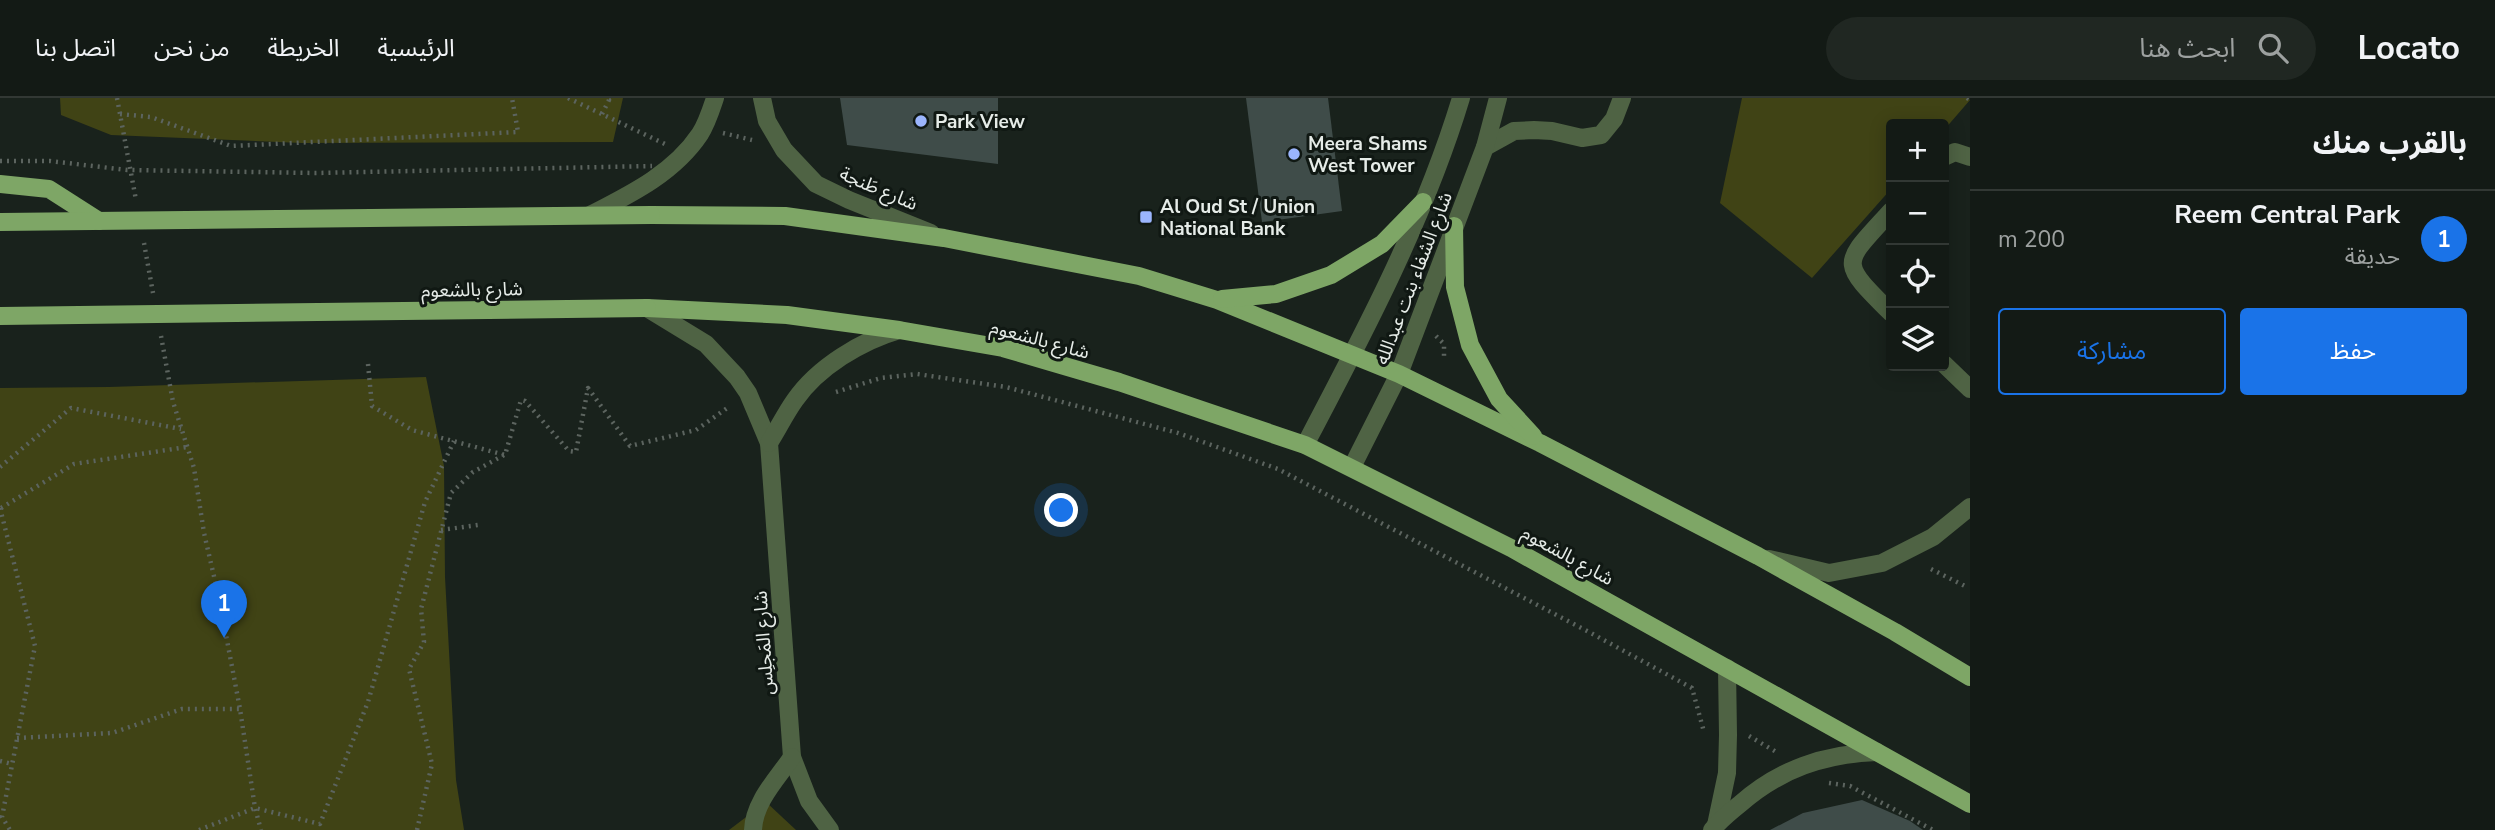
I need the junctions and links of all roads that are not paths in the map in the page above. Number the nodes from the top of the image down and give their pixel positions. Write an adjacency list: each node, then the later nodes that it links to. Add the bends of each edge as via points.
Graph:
1 (715, 98): 11 (street, via 701,132 679,161 652,173)
2 (762, 98): 16 (street, شارع طَنجة, via 767,121 784,150 816,184)
3 (1498, 98): 6 (street, شارع الشفاء بنت عبدالله)
4 (1622, 98): 6 (street, via 1601,135 1582,138 1514,131)
5 (1460, 99): 10 (street, شارع الشفاء بنت عبدالله)
6 (1485, 147): 15 (street, شارع الشفاء بنت عبدالله)
7 (1949, 154): 8 (street)
8 (1970, 157)
9 (0, 184): 13 (main road, via 49,189)
10 (1423, 202): 17 (main road, via 1382,244 1331,275 1276,294); 22 (street, شارع الشفاء بنت عبدالله)
11 (590, 215): 13 (main road, bridge); 16 (main road, bridge, via 785,216)
12 (1886, 216): 19 (street, via 1858,247 1852,263 1858,280)
13 (99, 221): 14 (main road, bridge)
14 (0, 222)
15 (1454, 226): 24 (street, شارع الشفاء بنت عبدالله); 27 (main road, via 1455,287 1470,345 1499,399)
16 (944, 238): 17 (main road, via 1139,276)
17 (1217, 300): 22 (main road)
18 (647, 308): 20 (main road, شارع بالشعوم, bridge); 21 (main road, شارع بالشعوم, via 787,315); 26 (street, شارع المَجلِس, via 706,344 737,377)
19 (1886, 308)
20 (0, 316)
21 (899, 330): 26 (street, via 834,361 796,398); 28 (main road, شارع بالشعوم, via 1003,348)
22 (1353, 354): 24 (main road); 28 (street, شارع الشفاء بنت عبدالله)
23 (1949, 369): 25 (street)
24 (1399, 374): 27 (main road); 29 (street, شارع الشفاء بنت عبدالله)
25 (1970, 389)
26 (769, 443): 35 (street, شارع المَجلِس)
27 (1540, 443): 31 (main road)
28 (1305, 445): 29 (main road, شارع بالشعوم)
29 (1352, 467): 32 (main road, شارع بالشعوم, via 1511,548)
30 (1970, 507): 31 (street, via 1933,537 1882,563 1829,573)
31 (1758, 556): 33 (main road)
32 (1727, 668): 34 (main road, شارع بالشعوم); 37 (street, via 1727,774)
33 (1970, 677)
34 (1877, 752): 36 (main road, شارع بالشعوم); 37 (street, via 1848,753 1792,769 1753,793)
35 (792, 757): 38 (street, via 760,803); 39 (street, شارع المَجلِس, via 809,801)
36 (1970, 804)
37 (1714, 827)
38 (753, 830)
39 (830, 830)

